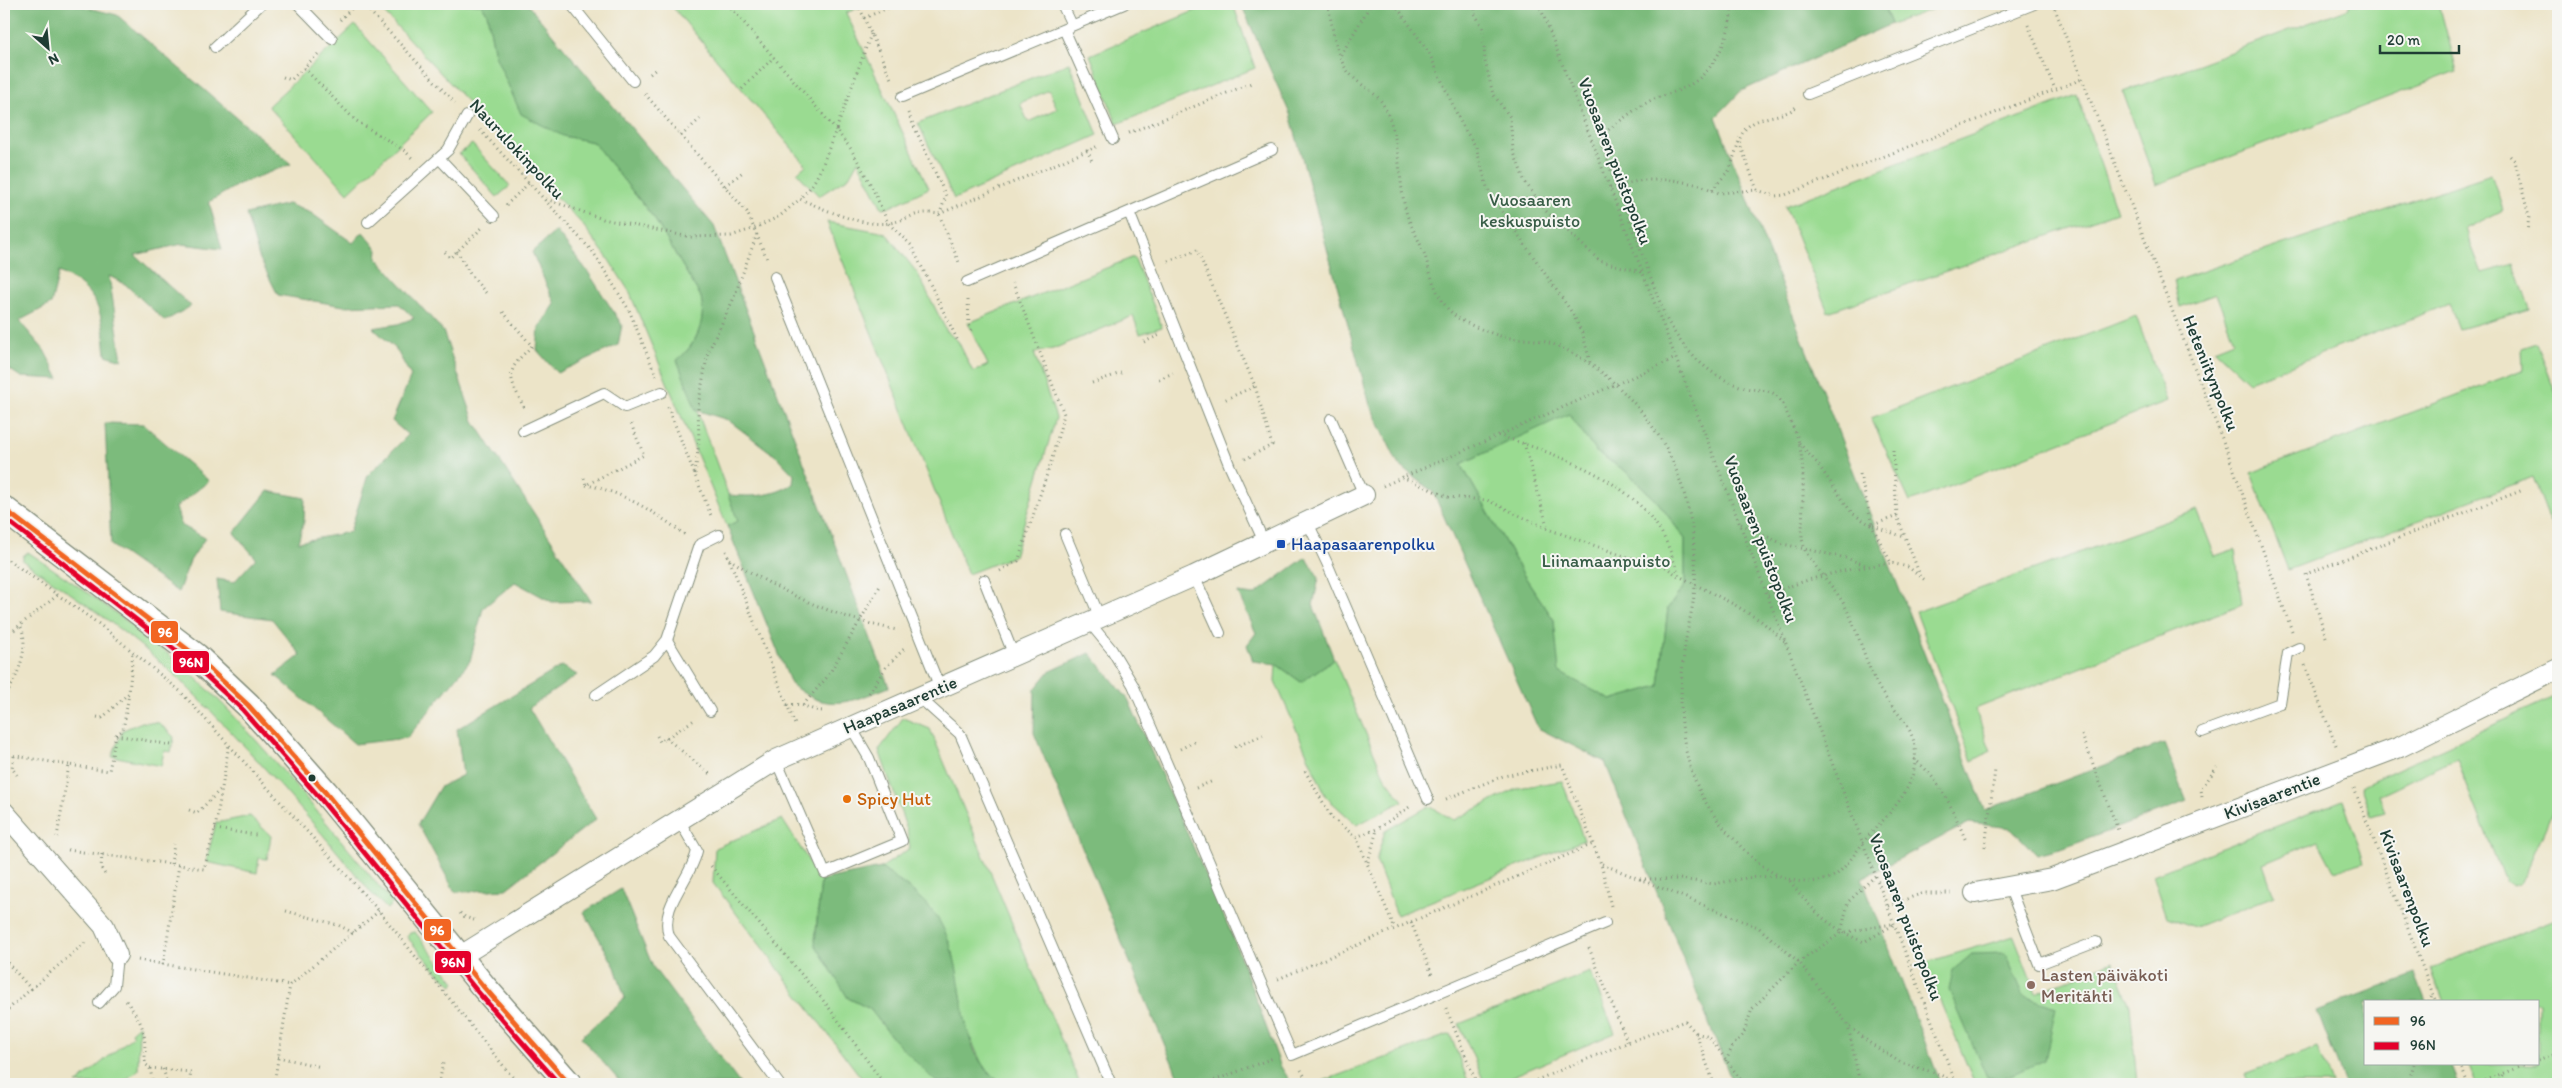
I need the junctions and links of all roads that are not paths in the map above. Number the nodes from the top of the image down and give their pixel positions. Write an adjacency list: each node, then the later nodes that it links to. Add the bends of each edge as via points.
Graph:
1 (260, 4): 9 (lane)
2 (298, 4): 8 (lane)
3 (571, 4): 10 (lane)
4 (1062, 4): 7 (lane)
5 (1124, 4): 7 (lane)
6 (2034, 4): 11 (lane)
7 (1068, 27): 12 (lane); 14 (lane)
8 (332, 39)
9 (215, 47)
10 (633, 81)
11 (1808, 94)
12 (902, 97)
13 (467, 116): 16 (lane, via 448,150)
14 (1113, 139)
15 (1272, 150): 17 (lane)
16 (439, 158): 18 (lane); 19 (lane)
17 (1129, 212): 21 (lane); 30 (lane, via 1230,467)
18 (494, 216)
19 (368, 222)
20 (775, 277): 39 (lane)
21 (967, 282)
22 (662, 392): 24 (lane, via 625,407 604,393)
23 (1331, 419): 25 (lane)
24 (528, 429)
25 (1364, 495): 27 (street, Haapasaarentie)
26 (4, 509): 54 (street, via 196,656 248,705)
27 (1308, 523): 30 (street, Haapasaarentie); 46 (lane, via 1328,562)
28 (719, 534): 35 (lane, via 699,545)
29 (1065, 534): 33 (lane)
30 (1264, 542): 31 (street, Haapasaarentie)
31 (1194, 576): 33 (street, Haapasaarentie); 34 (lane)
32 (984, 580): 37 (lane)
33 (1095, 620): 37 (street, Haapasaarentie); 51 (lane, via 1134,685 1292,1055)
34 (1220, 633)
35 (667, 640): 40 (lane, via 654,656); 42 (lane)
36 (2299, 648): 44 (lane, via 2288,653 2280,702)
37 (1014, 656): 39 (street, Haapasaarentie)
38 (2558, 668): 49 (street, Kivisaarentie, via 2400,747 2052,879)
39 (940, 688): 41 (street, Haapasaarentie)
40 (596, 695)
41 (920, 698): 43 (street, Haapasaarentie); 58 (lane, via 960,734)
42 (710, 711)
43 (851, 727): 45 (street, Haapasaarentie); 45 (lane, via 869,758 902,841 825,873)
44 (2202, 732)
45 (776, 760): 48 (street, Haapasaarentie)
46 (1427, 796)
47 (4, 812): 53 (street, via 104,926)
48 (679, 820): 54 (street, Haapasaarentie); 57 (lane, via 697,850 694,866 671,903 666,926 669,936)
49 (2009, 886): 50 (street, Kivisaarentie); 52 (lane, via 2039,964)
50 (1975, 892)
51 (1606, 923)
52 (2096, 942)
53 (117, 955): 55 (lane, via 114,986)
54 (459, 957): 56 (street)
55 (99, 1002)
56 (569, 1084)
57 (779, 1084)
58 (1111, 1084)

